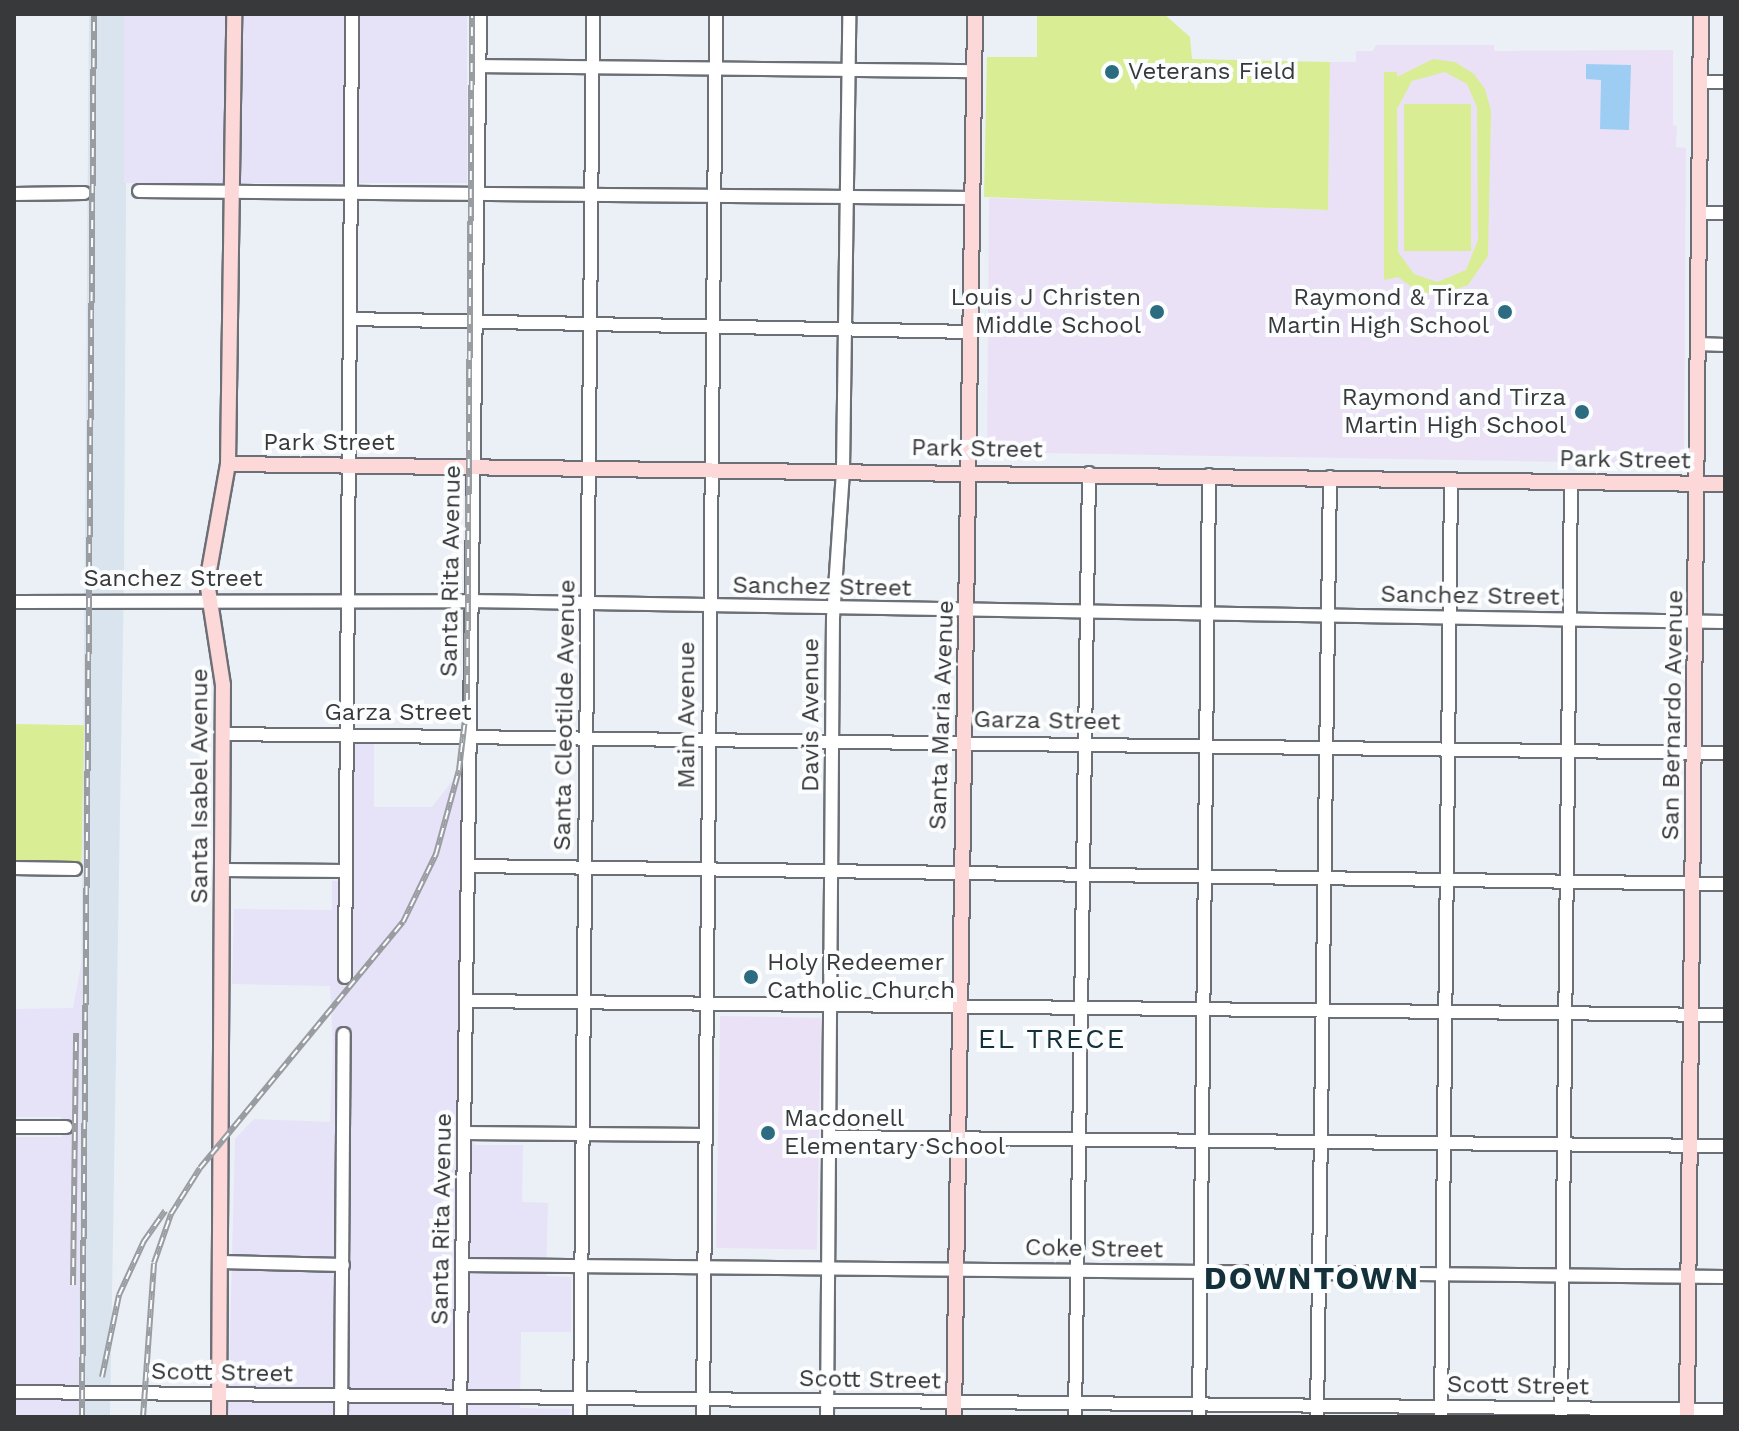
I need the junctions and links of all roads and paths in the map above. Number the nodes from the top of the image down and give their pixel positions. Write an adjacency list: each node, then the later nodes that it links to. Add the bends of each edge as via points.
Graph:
1 (234, 14): 17 (main road, Santa Isabel Avenue)
2 (352, 14): 18 (street)
3 (480, 14): 9 (street, Santa Rita Avenue)
4 (593, 14): 10 (street, Santa Cleotilde Avenue)
5 (716, 14): 11 (street, Main Avenue)
6 (849, 14): 12 (street, Davis Avenue)
7 (975, 14): 13 (main road, Santa Maria Avenue)
8 (1701, 14): 14 (main road, San Bernardo Avenue)
9 (479, 66): 10 (street); 21 (street, Santa Rita Avenue)
10 (593, 68): 11 (street); 22 (street, Santa Cleotilde Avenue)
11 (715, 69): 12 (street); 23 (street, Main Avenue)
12 (848, 70): 13 (street); 24 (street, Davis Avenue)
13 (974, 71): 25 (main road, Santa Maria Avenue)
14 (1700, 82): 15 (street); 26 (main road, San Bernardo Avenue)
15 (1725, 82)
16 (139, 191): 17 (street)
17 (232, 191): 18 (street); 36 (main road, Santa Isabel Avenue)
18 (351, 192): 21 (street); 28 (street)
19 (84, 193): 20 (street)
20 (14, 194)
21 (478, 194): 22 (street); 29 (street, Santa Rita Avenue)
22 (592, 195): 23 (street); 30 (street, Santa Cleotilde Avenue)
23 (714, 196): 24 (street); 31 (street, Main Avenue)
24 (847, 197): 25 (street); 32 (street, Davis Avenue)
25 (973, 198): 33 (main road, Santa Maria Avenue)
26 (1698, 213): 27 (street); 34 (main road, San Bernardo Avenue)
27 (1725, 213)
28 (350, 319): 29 (street); 37 (street)
29 (476, 319): 30 (street); 38 (street, Santa Rita Avenue)
30 (591, 325): 31 (street); 39 (street, Santa Cleotilde Avenue)
31 (712, 327): 32 (street); 40 (street, Main Avenue)
32 (845, 330): 33 (street); 41 (street, Davis Avenue)
33 (972, 332): 42 (main road, Santa Maria Avenue)
34 (1698, 344): 35 (street); 48 (main road, San Bernardo Avenue)
35 (1725, 345)
36 (228, 464): 37 (main road, Park Street); 50 (main road, Santa Isabel Avenue, via 208,567)
37 (349, 465): 38 (main road, Park Street); 51 (street)
38 (475, 465): 39 (main road, Park Street); 52 (street, Santa Rita Avenue)
39 (589, 467): 40 (main road, Park Street); 54 (street, Santa Cleotilde Avenue)
40 (711, 468): 41 (main road, Park Street); 55 (street, Main Avenue)
41 (843, 470): 42 (main road, Park Street); 56 (street, Davis Avenue)
42 (970, 471): 43 (main road, Park Street); 57 (main road, Santa Maria Avenue)
43 (1089, 473): 44 (main road, Park Street); 58 (street)
44 (1209, 475): 45 (main road, Park Street); 59 (street)
45 (1330, 477): 46 (main road, Park Street); 60 (street)
46 (1451, 479): 47 (main road, Park Street); 61 (street)
47 (1571, 481): 48 (main road, Park Street); 62 (street)
48 (1697, 483): 49 (main road, Park Street); 63 (main road, San Bernardo Avenue)
49 (1725, 484)
50 (209, 600): 51 (street, Sanchez Street); 53 (street, Sanchez Street); 65 (main road, Santa Isabel Avenue, via 222,662)
51 (348, 600): 52 (street, Sanchez Street); 66 (street)
52 (472, 601): 54 (street, Sanchez Street); 67 (street, Santa Rita Avenue)
53 (14, 602)
54 (587, 605): 55 (street, Sanchez Street); 68 (street, Santa Cleotilde Avenue)
55 (710, 607): 56 (street, Sanchez Street); 69 (street, Main Avenue)
56 (835, 609): 57 (street, Sanchez Street); 70 (street, Davis Avenue)
57 (967, 611): 58 (street, Sanchez Street); 71 (main road, Santa Maria Avenue)
58 (1087, 613): 59 (street, Sanchez Street); 72 (street)
59 (1207, 614): 60 (street, Sanchez Street); 73 (street)
60 (1328, 616): 61 (street, Sanchez Street); 74 (street)
61 (1449, 618): 62 (street, Sanchez Street); 75 (street)
62 (1569, 619): 63 (street, Sanchez Street); 76 (street)
63 (1696, 621): 64 (street, Sanchez Street); 77 (main road, San Bernardo Avenue)
64 (1725, 622)
65 (224, 734): 66 (street, Garza Street); 84 (main road, Santa Isabel Avenue)
66 (347, 735): 67 (street, Garza Street); 85 (street)
67 (471, 735): 68 (street, Garza Street); 79 (street, Santa Rita Avenue)
68 (586, 736): 69 (street, Garza Street); 81 (street, Santa Cleotilde Avenue)
69 (709, 738): 70 (street, Garza Street); 83 (street, Main Avenue)
70 (833, 740): 71 (street, Garza Street); 86 (street, Davis Avenue)
71 (963, 742): 72 (street, Garza Street); 87 (main road, Santa Maria Avenue)
72 (1085, 744): 73 (street, Garza Street); 88 (street)
73 (1206, 746): 74 (street, Garza Street); 89 (street)
74 (1326, 748): 75 (street, Garza Street); 90 (street)
75 (1448, 749): 76 (street, Garza Street); 91 (street)
76 (1568, 751): 77 (street, Garza Street); 92 (street)
77 (1694, 753): 78 (street, Garza Street); 93 (main road, San Bernardo Avenue)
78 (1725, 753)
79 (471, 866): 81 (street); 96 (street, Santa Rita Avenue)
80 (14, 868): 82 (street)
81 (585, 868): 83 (street); 97 (street, Santa Cleotilde Avenue)
82 (75, 869)
83 (708, 869): 86 (street); 98 (street, Main Avenue)
84 (223, 870): 85 (street); 123 (main road, Santa Isabel Avenue)
85 (344, 871): 95 (street)
86 (832, 871): 87 (street); 99 (street, Davis Avenue)
87 (959, 872): 88 (street); 100 (main road, Santa Maria Avenue)
88 (1083, 874): 89 (street); 101 (street)
89 (1204, 876): 90 (street); 102 (street)
90 (1325, 878): 91 (street); 103 (street)
91 (1447, 880): 92 (street); 104 (street)
92 (1567, 882): 93 (street); 105 (street)
93 (1693, 884): 94 (street); 106 (main road, San Bernardo Avenue)
94 (1725, 884)
95 (345, 977)
96 (469, 1001): 97 (street); 111 (street, Santa Rita Avenue)
97 (584, 1002): 98 (street); 112 (street, Santa Cleotilde Avenue)
98 (707, 1004): 99 (street); 113 (street, Main Avenue)
99 (832, 1005): 100 (street); 114 (street, Davis Avenue)
100 (957, 1007): 101 (street); 115 (main road, Santa Maria Avenue)
101 (1081, 1008): 102 (street); 116 (street)
102 (1203, 1009): 103 (street); 117 (street)
103 (1323, 1011): 104 (street); 118 (street)
104 (1445, 1012): 105 (street); 119 (street)
105 (1565, 1013): 106 (street); 120 (street)
106 (1691, 1015): 107 (street); 121 (main road, San Bernardo Avenue)
107 (1725, 1015)
108 (344, 1034): 124 (street)
109 (14, 1127): 110 (street)
110 (66, 1127)
111 (464, 1127): 112 (street); 125 (street, Santa Rita Avenue)
112 (583, 1134): 113 (street); 126 (street, Santa Cleotilde Avenue)
113 (706, 1135): 127 (street, Main Avenue)
114 (831, 1137): 115 (street); 128 (street, Davis Avenue)
115 (956, 1138): 116 (street); 129 (main road, Santa Maria Avenue)
116 (1079, 1139): 117 (street); 130 (street)
117 (1202, 1140): 118 (street); 131 (street)
118 (1321, 1142): 119 (street); 132 (street)
119 (1444, 1143): 120 (street); 133 (street)
120 (1564, 1144): 121 (street); 134 (street)
121 (1690, 1146): 122 (street); 135 (main road, San Bernardo Avenue)
122 (1725, 1146)
123 (221, 1262): 124 (street); 138 (main road, Santa Isabel Avenue)
124 (343, 1265): 139 (street)
125 (463, 1265): 126 (street, Coke Street); 140 (street, Santa Rita Avenue)
126 (582, 1266): 127 (street, Coke Street); 141 (street, Santa Cleotilde Avenue)
127 (705, 1267): 128 (street, Coke Street); 142 (street, Main Avenue)
128 (831, 1268): 129 (street, Coke Street); 143 (street, Davis Avenue)
129 (955, 1269): 130 (street, Coke Street); 144 (main road, Santa Maria Avenue)
130 (1077, 1271): 131 (street, Coke Street); 145 (street)
131 (1200, 1272): 132 (street, Coke Street); 147 (street)
132 (1320, 1273): 133 (street, Coke Street); 148 (street)
133 (1442, 1274): 134 (street, Coke Street); 149 (street)
134 (1563, 1275): 135 (street, Coke Street); 150 (street)
135 (1689, 1277): 136 (street, Coke Street); 151 (main road, San Bernardo Avenue)
136 (1725, 1277)
137 (14, 1392): 138 (street, Scott Street)
138 (219, 1395): 139 (street, Scott Street); 152 (main road, Santa Isabel Avenue)
139 (342, 1396): 140 (street, Scott Street); 153 (street)
140 (460, 1396): 141 (street, Scott Street); 154 (street, Santa Rita Avenue)
141 (580, 1398): 142 (street, Scott Street); 155 (street, Santa Cleotilde Avenue)
142 (704, 1399): 143 (street, Scott Street); 156 (street, Main Avenue)
143 (829, 1401): 144 (street, Scott Street); 157 (street, Davis Avenue)
144 (954, 1410): 145 (street, Scott Street)
145 (1075, 1410): 147 (street, Scott Street)
146 (1725, 1410): 151 (street, Scott Street)
147 (1199, 1411): 148 (street, Scott Street)
148 (1317, 1412): 149 (street, Scott Street)
149 (1441, 1412): 150 (street, Scott Street)
150 (1561, 1413): 151 (street, Scott Street)
151 (1687, 1413)
152 (219, 1417)
153 (341, 1417)
154 (460, 1417)
155 (580, 1417)
156 (703, 1417)
157 (827, 1417)

